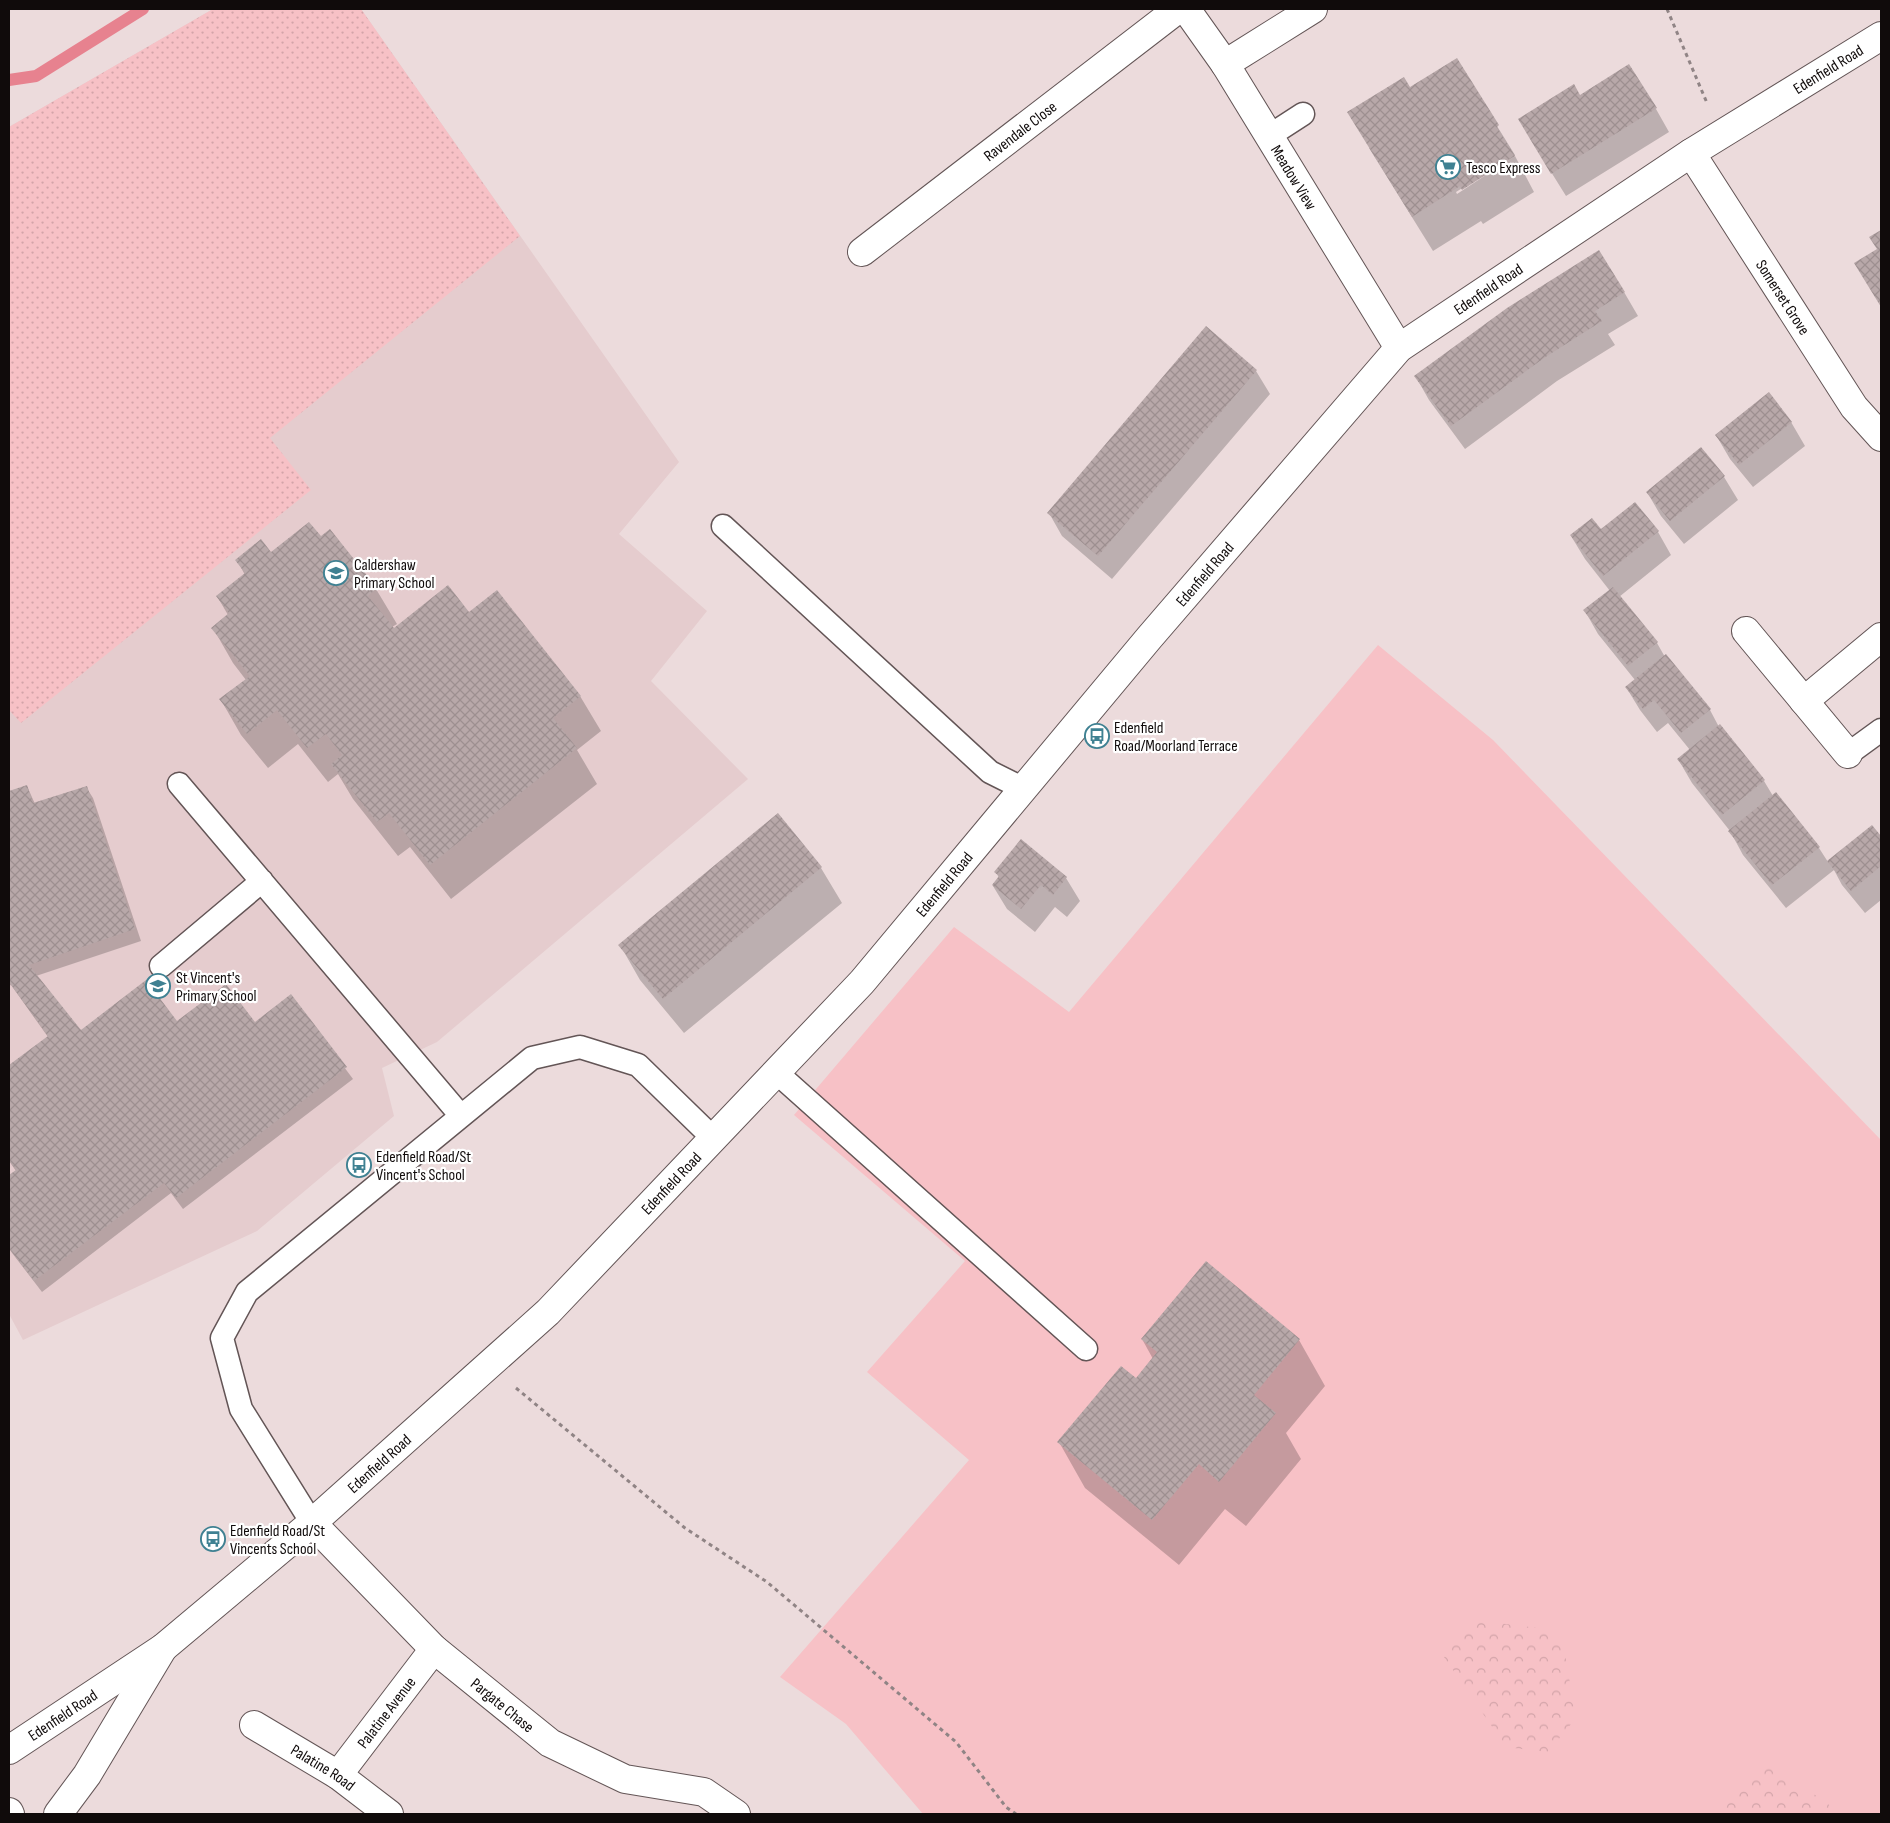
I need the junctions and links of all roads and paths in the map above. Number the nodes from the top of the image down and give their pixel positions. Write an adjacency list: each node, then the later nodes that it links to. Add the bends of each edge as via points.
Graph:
1 (1178, 9): 11 (street, Ravendale Close)
2 (1186, 9): 6 (street, Meadow View)
3 (1314, 9): 6 (street)
4 (1667, 9): 9 (path)
5 (1881, 36): 9 (street, Edenfield Road)
6 (1225, 64): 8 (street, Meadow View)
7 (1303, 114): 8 (lane)
8 (1269, 136): 12 (street, Meadow View)
9 (1720, 136): 10 (street, Edenfield Road)
10 (1691, 153): 12 (street, Edenfield Road); 13 (street, Somerset Grove, via 1854,407)
11 (862, 252)
12 (1399, 348): 21 (street, Edenfield Road, via 1149,638)
13 (1881, 437)
14 (723, 526): 21 (lane, via 990,772)
15 (1746, 631): 17 (street)
16 (1881, 637): 17 (street)
17 (1804, 701): 19 (street)
18 (1881, 730): 19 (lane)
19 (1848, 754)
20 (179, 784): 22 (lane)
21 (1024, 789): 24 (street, Edenfield Road, via 862,982)
22 (262, 881): 23 (lane); 25 (lane)
23 (161, 966)
24 (777, 1072): 26 (street, Edenfield Road); 27 (lane)
25 (461, 1116): 26 (lane, via 532,1058 580,1047 638,1065); 29 (lane, via 247,1292 222,1338 241,1409)
26 (714, 1139): 28 (street, Edenfield Road, via 548,1312)
27 (1086, 1350)
28 (488, 1365): 29 (street, Edenfield Road); 38 (path, via 685,1528 767,1582 956,1742 1006,1807)
29 (312, 1524): 30 (street, Edenfield Road); 31 (street, Pargate Chase)
30 (163, 1648): 33 (street, Edenfield Road); 35 (street, via 87,1775)
31 (434, 1649): 34 (street, Palatine Avenue); 37 (street, Pargate Chase, via 550,1743 625,1779 704,1792)
32 (254, 1725): 34 (street, Palatine Road)
33 (9, 1750)
34 (338, 1775): 36 (street, Palatine Road)
35 (58, 1814)
36 (389, 1814)
37 (736, 1814)
38 (1016, 1814)

